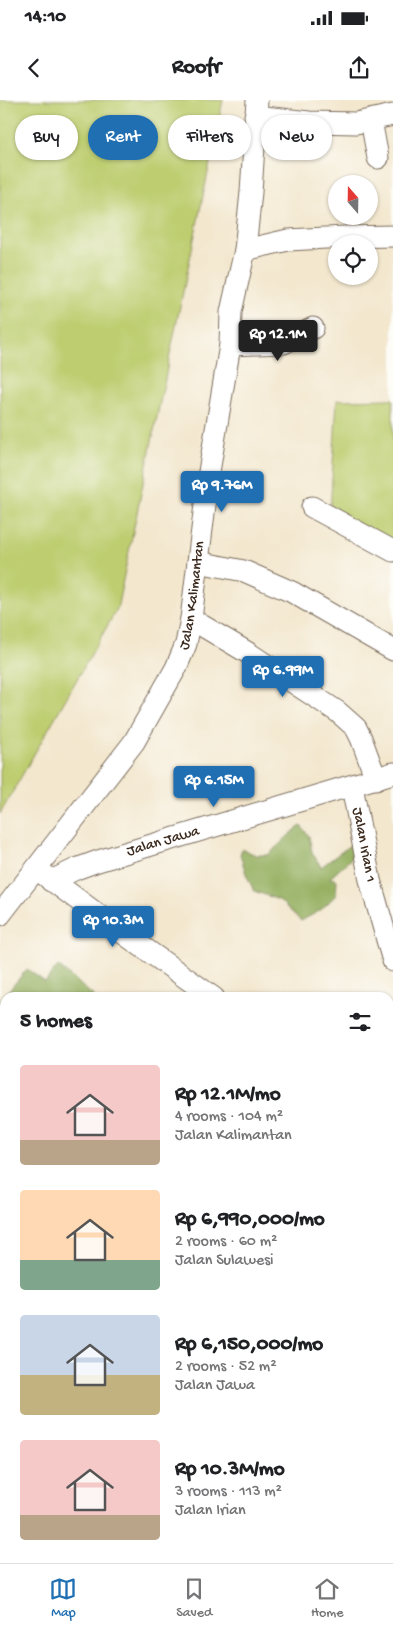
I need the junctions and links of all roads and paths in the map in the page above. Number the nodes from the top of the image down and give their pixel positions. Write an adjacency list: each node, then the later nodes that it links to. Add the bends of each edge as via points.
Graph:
1 (256, 108): 3 (street, via 309,122 356,123); 6 (street, Jalan Kalimantan)
2 (393, 115): 3 (street)
3 (371, 120): 4 (street)
4 (378, 158)
5 (393, 236): 6 (street, via 288,240)
6 (245, 250): 8 (street, Jalan Kalimantan, via 231,312)
7 (313, 328): 8 (street, via 284,343)
8 (230, 345): 11 (street, Jalan Kalimantan)
9 (312, 507): 10 (street)
10 (393, 551)
11 (198, 562): 12 (street, Jalan Kalimantan); 13 (street, via 244,571 292,592)
12 (191, 619): 14 (street, via 338,712 356,728); 16 (street, Jalan Kalimantan, via 186,644 176,668 134,742)
13 (393, 650)
14 (384, 776): 15 (street, Jalan Jawa)
15 (352, 786): 16 (street, Jalan Jawa, via 76,869); 18 (street, Jalan Irian 1, via 370,880)
16 (43, 875): 17 (street, Jalan Kalimantan); 19 (street)
17 (0, 915)
18 (393, 961)
19 (206, 992)

